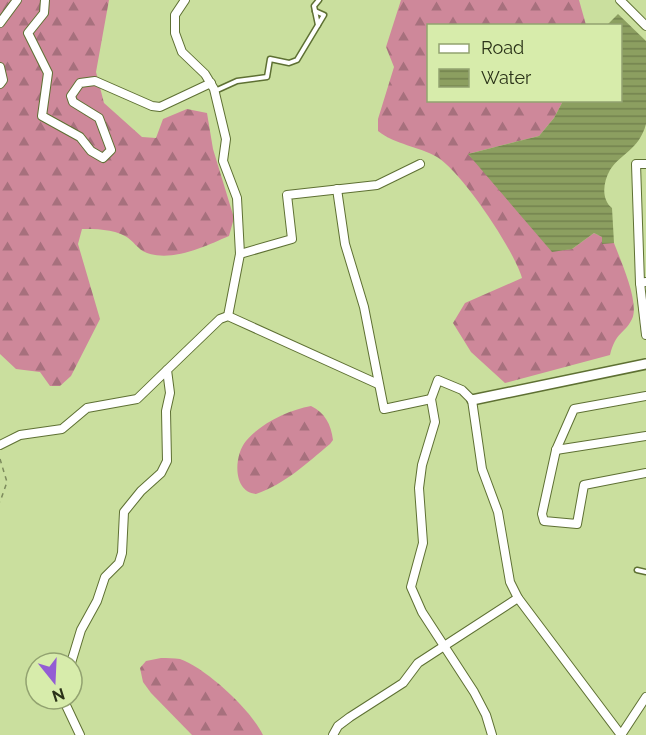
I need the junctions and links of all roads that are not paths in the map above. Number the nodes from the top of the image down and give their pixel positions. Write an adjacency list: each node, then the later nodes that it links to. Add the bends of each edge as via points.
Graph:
1 (16, 0): 6 (street)
2 (45, 0): 10 (street, via 44,13 28,33 48,73 42,116 80,137 98,157 103,158 111,150 99,118 73,102 71,96 80,82 95,81 152,106)
3 (184, 0): 10 (street, via 175,15 175,33 182,52)
4 (319, 0): 10 (lane, via 315,11 324,15 297,60 289,63 270,59 267,76)
5 (620, 0): 7 (street)
6 (0, 23)
7 (646, 26)
8 (0, 67): 9 (street)
9 (0, 84)
10 (213, 87): 14 (street, via 226,139 223,161 237,198)
11 (420, 164): 13 (street, via 377,184)
12 (646, 164): 15 (street, via 636,164)
13 (337, 189): 14 (street, via 286,195 292,239); 20 (street, via 345,244 364,308)
14 (240, 254): 16 (street)
15 (643, 282): 17 (street)
16 (228, 315): 19 (street); 20 (street)
17 (646, 335)
18 (646, 363): 23 (street)
19 (167, 370): 25 (street, via 137,399 87,408 62,429 20,435); 32 (street, via 167,461 161,473 124,512 119,563 105,577)
20 (378, 384): 22 (street, via 384,409)
21 (646, 396): 26 (street, via 574,409)
22 (431, 399): 23 (street, via 438,380 462,390); 31 (street, via 435,422 419,489 423,543 411,587)
23 (472, 400): 30 (street, via 482,469 498,512 510,582)
24 (646, 436): 26 (street)
25 (0, 445)
26 (556, 450): 27 (street, via 542,514 544,522 577,525 584,485)
27 (646, 473)
28 (637, 570): 29 (lane)
29 (646, 572)
30 (518, 597): 31 (street); 38 (street)
31 (444, 647): 36 (street, via 418,663 403,683 338,726); 37 (street, via 478,699)
32 (75, 651)
33 (646, 697): 38 (street)
34 (69, 711): 35 (street)
35 (80, 735)
36 (333, 735)
37 (492, 735)
38 (621, 735)

